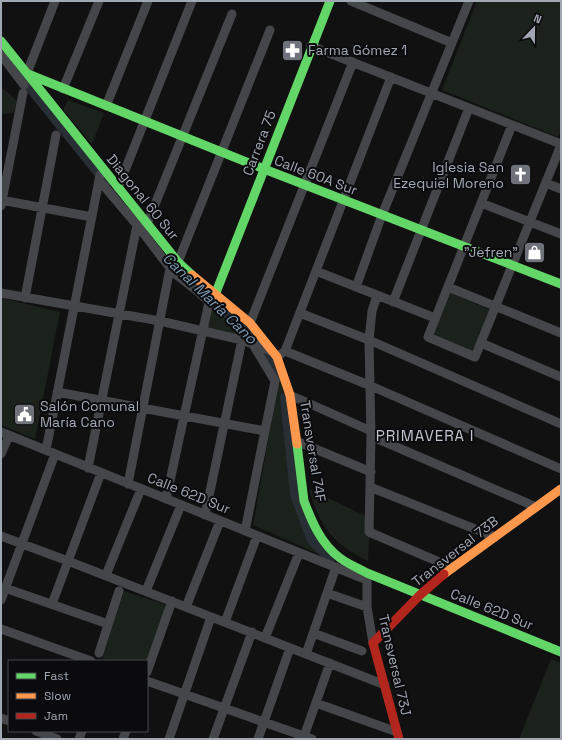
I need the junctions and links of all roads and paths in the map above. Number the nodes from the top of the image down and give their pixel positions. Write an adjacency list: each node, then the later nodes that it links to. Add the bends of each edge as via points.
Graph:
1 (55, 1): 15 (street)
2 (99, 1): 17 (street)
3 (148, 1): 20 (street)
4 (192, 1): 22 (street)
5 (330, 1): 12 (street, Carrera 75)
6 (351, 1): 11 (street)
7 (468, 1): 11 (street)
8 (232, 14): 25 (street)
9 (270, 30): 27 (street)
10 (1, 41): 15 (street, Diagonal 60 Sur)
11 (452, 43): 18 (street)
12 (311, 46): 14 (street); 29 (street, Carrera 75)
13 (1, 55): 36 (street, via 24,89)
14 (353, 62): 16 (street); 32 (street)
15 (27, 74): 17 (street, Calle 60A Sur); 19 (street, Diagonal 60 Sur)
16 (391, 77): 18 (street); 35 (street)
17 (63, 89): 19 (street, via 54,100); 20 (street, Calle 60A Sur)
18 (432, 93): 21 (street); 39 (street)
19 (53, 106): 28 (street, Diagonal 60 Sur)
20 (106, 106): 22 (street, Calle 60A Sur)
21 (468, 108): 23 (street); 44 (street)
22 (144, 121): 25 (street, Calle 60A Sur); 33 (street)
23 (512, 125): 26 (street); 37 (street)
24 (56, 135): 38 (street)
25 (182, 136): 27 (street, Calle 60A Sur); 42 (street)
26 (561, 144): 31 (street)
27 (221, 152): 29 (street, Calle 60A Sur); 47 (street)
28 (102, 167): 30 (street); 33 (street, Diagonal 60 Sur)
29 (264, 169): 32 (street, Calle 60A Sur); 56 (street, Carrera 75)
30 (99, 180): 40 (street); 43 (street, Diagonal 60 Sur)
31 (546, 183): 34 (street); 41 (street)
32 (304, 185): 35 (street, Calle 60A Sur); 64 (street)
33 (118, 188): 42 (street, Diagonal 60 Sur)
34 (561, 189)
35 (343, 200): 39 (street, Calle 60A Sur); 49 (street)
36 (1, 202): 38 (street)
37 (481, 203): 41 (street); 46 (street)
38 (42, 208): 40 (street); 55 (street)
39 (382, 216): 44 (street, Calle 60A Sur); 51 (street)
40 (92, 217): 58 (street)
41 (530, 222): 45 (street); 48 (street)
42 (147, 224): 47 (street, Diagonal 60 Sur)
43 (137, 225): 47 (street, Diagonal 60 Sur); 60 (street)
44 (420, 231): 46 (street, Calle 60A Sur); 57 (street)
45 (561, 234)
46 (464, 247): 48 (street, Calle 60A Sur); 52 (street)
47 (174, 265): 56 (street, Diagonal 60 Sur); 63 (street)
48 (512, 266): 50 (street, Calle 60A Sur); 59 (street)
49 (316, 271): 51 (street); 61 (street)
50 (561, 284)
51 (356, 287): 54 (street)
52 (448, 287): 59 (street); 62 (street)
53 (1, 293): 55 (street)
54 (377, 296): 57 (street); 68 (street, via 372,311)
55 (25, 298): 58 (street)
56 (212, 299): 64 (street, Diagonal 60 Sur); 65 (street, Carrera 75)
57 (393, 302): 62 (street)
58 (74, 305): 60 (street); 75 (street)
59 (496, 307): 66 (street); 70 (street)
60 (119, 313): 63 (street); 77 (street)
61 (300, 313): 68 (street); 71 (street)
62 (435, 318): 70 (street, via 428,337 475,357)
63 (160, 321): 65 (street); 78 (street)
64 (250, 323): 72 (street, Diagonal 60 Sur)
65 (203, 330): 67 (street); 79 (street, Carrera 75)
66 (561, 333)
67 (242, 340): 69 (street); 80 (street)
68 (370, 340): 74 (street); 81 (street)
69 (252, 343): 72 (street); 82 (street, via 275,381)
70 (481, 343): 73 (street)
71 (286, 350): 72 (street); 74 (street)
72 (275, 354): 76 (street, Transversal 74F)
73 (561, 377)
74 (371, 386): 84 (street); 90 (street)
75 (57, 392): 77 (street); 86 (street)
76 (290, 395): 84 (street); 85 (street, Transversal 74F)
77 (102, 400): 78 (street); 89 (street)
78 (143, 408): 79 (street); 93 (street)
79 (184, 416): 80 (street); 97 (street, Carrera 75)
80 (224, 423): 82 (street); 100 (street)
81 (561, 424)
82 (265, 431): 102 (street)
83 (5, 434): 86 (street, Calle 62D Sur); 87 (street)
84 (371, 434): 91 (street); 99 (street)
85 (296, 441): 91 (street); 112 (street, Transversal 74F, via 304,501 321,539 341,559)
86 (46, 450): 88 (street, Calle 62D Sur)
87 (1, 454)
88 (55, 454): 89 (street, Calle 62D Sur); 106 (street)
89 (88, 468): 92 (street, Calle 62D Sur)
90 (561, 469)
91 (371, 472): 94 (street)
92 (101, 473): 93 (street, Calle 62D Sur); 108 (street)
93 (128, 484): 95 (street, Calle 62D Sur)
94 (370, 486): 105 (street); 110 (street, via 369,532)
95 (141, 489): 97 (street, Calle 62D Sur); 111 (street)
96 (561, 489): 99 (street, Transversal 73B)
97 (166, 499): 98 (street, Calle 62D Sur)
98 (181, 505): 100 (street, Calle 62D Sur); 115 (street)
99 (536, 507): 105 (street, Transversal 73B)
100 (205, 515): 101 (street, Calle 62D Sur)
101 (220, 521): 102 (street, Calle 62D Sur); 121 (street)
102 (245, 531): 104 (street, Calle 62D Sur)
103 (1, 536): 106 (street)
104 (257, 536): 107 (street, Calle 62D Sur); 124 (street)
105 (495, 538): 110 (street, Transversal 73B)
106 (22, 544): 108 (street); 113 (street)
107 (300, 553): 109 (street, Calle 62D Sur); 129 (street)
108 (68, 561): 111 (street); 120 (street)
109 (336, 567): 112 (street, Calle 62D Sur); 116 (street)
110 (453, 568): 117 (street, Transversal 73B)
111 (106, 576): 115 (street)
112 (367, 576): 117 (street, Calle 62D Sur); 122 (street, Transversal 73J)
113 (5, 588): 118 (street); 120 (street)
114 (119, 591): 125 (street)
115 (146, 591): 119 (street)
116 (327, 593): 122 (street); 128 (street)
117 (420, 595): 130 (street, Transversal 73B); 134 (street, Calle 62D Sur)
118 (1, 600)
119 (172, 601): 121 (street); 140 (street)
120 (52, 604): 125 (street)
121 (186, 607): 123 (street)
122 (367, 607): 130 (street, Transversal 73J)
123 (211, 617): 124 (street); 143 (street)
124 (225, 622): 127 (street)
125 (108, 624): 135 (street)
126 (1, 629): 133 (street)
127 (252, 632): 129 (street); 145 (street)
128 (313, 633): 132 (street); 136 (street)
129 (265, 638): 131 (street)
130 (373, 643): 142 (street, Transversal 73J)
131 (290, 648): 136 (street); 146 (street)
132 (362, 651)
133 (65, 652): 137 (street); 138 (street)
134 (561, 652)
135 (99, 653)
136 (306, 654): 139 (street)
137 (62, 660)
138 (88, 660)
139 (330, 663): 142 (street); 144 (street)
140 (148, 669)
141 (148, 681): 143 (street)
142 (384, 684): 148 (street, Transversal 73J)
143 (184, 694): 145 (street); 151 (street)
144 (316, 703): 148 (street); 149 (street)
145 (224, 708): 146 (street); 152 (street)
146 (264, 722): 149 (street); 153 (street)
147 (39, 732): 150 (street)
148 (398, 736)
149 (306, 738)
150 (57, 739)
151 (169, 739)
152 (213, 739)
153 (258, 739)

